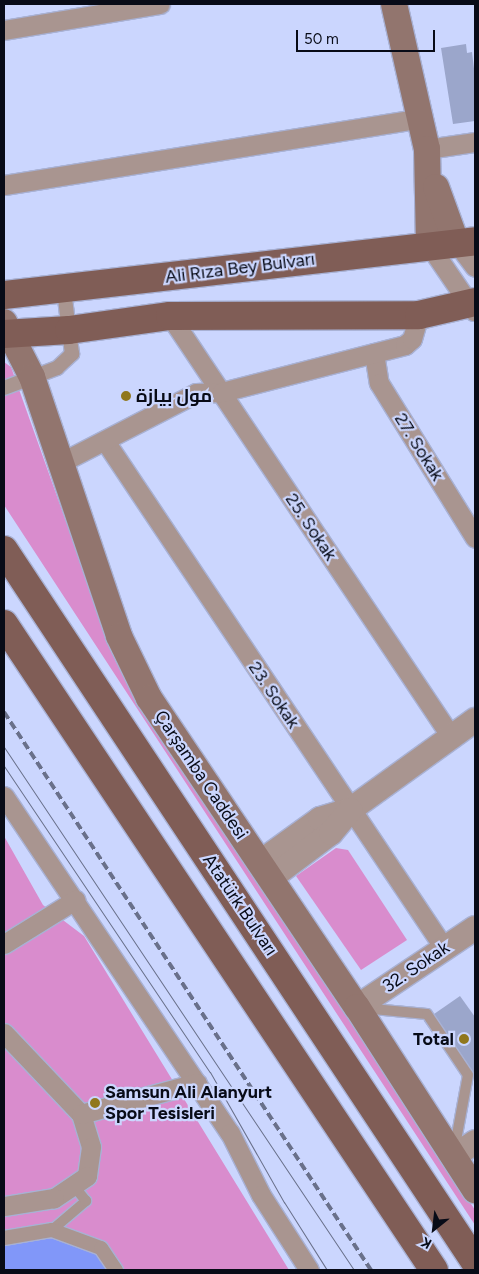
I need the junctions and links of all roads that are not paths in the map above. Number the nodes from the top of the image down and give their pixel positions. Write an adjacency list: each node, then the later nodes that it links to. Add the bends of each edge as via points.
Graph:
1 (160, 4): 3 (street)
2 (394, 4): 4 (main road)
3 (4, 30)
4 (422, 118): 6 (main road); 7 (street)
5 (475, 142): 6 (street)
6 (428, 158): 8 (main road); 9 (main road)
7 (4, 185)
8 (465, 241): 9 (main road, Ali Rıza Bey Bulvarı); 10 (street)
9 (429, 245): 11 (main road, Ali Rıza Bey Bulvarı); 13 (street)
10 (475, 267)
11 (63, 282): 12 (main road, Ali Rıza Bey Bulvarı); 17 (street)
12 (4, 295)
13 (472, 305): 14 (main road)
14 (420, 315): 15 (main road); 18 (street, via 412,339 405,345)
15 (170, 316): 17 (main road); 21 (street, 25. Sokak)
16 (6, 330): 17 (main road); 19 (main road, Çarşamba Caddesi)
17 (70, 330): 19 (street, via 72,354 57,368)
18 (374, 353): 21 (street); 24 (street, 27. Sokak, via 378,383)
19 (32, 377): 20 (street); 23 (main road, Çarşamba Caddesi)
20 (4, 388)
21 (222, 392): 22 (street, via 196,393); 28 (street, 25. Sokak)
22 (105, 442): 23 (street); 30 (street, 23. Sokak)
23 (60, 462): 31 (main road, Çarşamba Caddesi, via 119,636 149,698)
24 (475, 538)
25 (4, 550): 47 (main road, Atatürk Bulvarı)
26 (4, 624): 50 (main road)
27 (475, 720): 28 (street)
28 (452, 738): 30 (street)
29 (4, 796): 32 (street)
30 (350, 810): 31 (street, via 331,833); 35 (street, 23. Sokak)
31 (265, 871): 36 (main road, Çarşamba Caddesi)
32 (75, 900): 34 (street); 38 (street)
33 (475, 928): 35 (street, 32. Sokak)
34 (4, 944)
35 (444, 948): 36 (street, 32. Sokak)
36 (358, 1007): 41 (main road, Çarşamba Caddesi); 41 (lane, via 427,1014 468,1074)
37 (4, 1033): 39 (street)
38 (197, 1083): 39 (street); 49 (street, via 230,1133 261,1195)
39 (81, 1114): 42 (street, via 91,1147 87,1176)
40 (475, 1142): 41 (street)
41 (453, 1157): 43 (main road, Çarşamba Caddesi)
42 (73, 1185): 44 (street, via 54,1198); 45 (lane, via 86,1202)
43 (475, 1190)
44 (4, 1206)
45 (52, 1230): 46 (street); 48 (street, via 101,1248)
46 (4, 1238)
47 (475, 1262)
48 (116, 1270)
49 (309, 1270)
50 (434, 1270)

